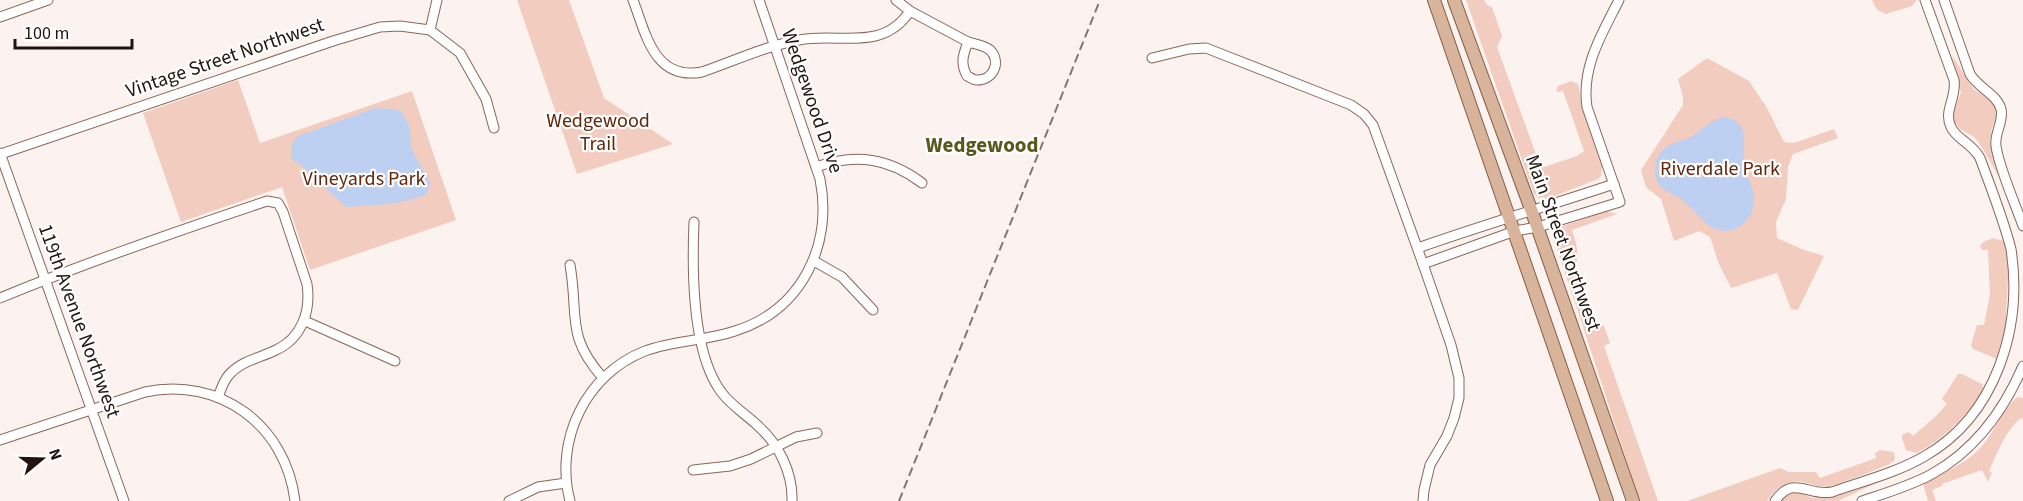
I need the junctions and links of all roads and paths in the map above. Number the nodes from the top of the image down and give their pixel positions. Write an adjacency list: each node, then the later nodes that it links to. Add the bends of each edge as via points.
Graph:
1 (48, 0): 13 (street)
2 (437, 0): 14 (street)
3 (633, 0): 17 (street, via 654,55 680,72 695,73)
4 (759, 0): 17 (street, Wedgewood Drive)
5 (896, 0): 12 (street)
6 (1434, 0): 25 (main road, Main Street Northwest)
7 (1454, 0): 15 (main road, Main Street Northwest)
8 (1462, 0): 15 (main road, via 1468,21)
9 (1619, 0): 23 (street, via 1590,60 1584,91)
10 (1925, 0): 57 (street, via 1955,90 1948,114 1950,125 1980,158 2011,249 2017,300 2009,351 1985,401 1939,448 1905,467 1832,492 1788,488)
11 (1944, 0): 27 (street, via 1974,82 2001,107 1996,143)
12 (910, 11): 16 (street); 17 (street, via 896,27 879,34 856,40 812,38)
13 (0, 17)
14 (430, 30): 19 (street, via 460,53 486,99); 20 (street, Vintage Street Northwest, via 380,27)
15 (1465, 33): 24 (main road, Main Street Northwest)
16 (968, 42): 16 (street, via 982,45 995,58 997,64 987,77 976,80 967,76 962,57)
17 (775, 47): 21 (street, Wedgewood Drive)
18 (1152, 58): 30 (street, via 1206,48 1358,110 1376,132)
19 (494, 128)
20 (0, 153): 34 (street, 119th Avenue Northwest)
21 (816, 167): 22 (street, via 849,159 876,161 898,167); 31 (street, Wedgewood Drive, via 824,213)
22 (922, 183)
23 (1614, 184): 24 (street); 28 (street, via 1620,202)
24 (1532, 212): 25 (street); 28 (main road, Main Street Northwest)
25 (1509, 216): 29 (main road, Main Street Northwest); 30 (street)
26 (694, 222): 38 (street, via 694,287)
27 (2023, 226)
28 (1538, 227): 29 (street); 56 (main road, Main Street Northwest)
29 (1515, 231): 32 (street); 55 (main road, Main Street Northwest)
30 (1418, 248): 32 (street)
31 (814, 261): 36 (street, via 842,277); 38 (street, Wedgewood Drive, via 800,284 775,310 746,328)
32 (1424, 264): 54 (street, via 1454,358 1459,398 1447,436 1430,465)
33 (570, 265): 41 (street, via 578,339)
34 (45, 280): 35 (street); 37 (street, via 267,201 278,203 283,212 308,284); 43 (street, 119th Avenue Northwest)
35 (0, 298)
36 (873, 310)
37 (305, 321): 39 (street); 42 (street, via 278,350 238,366 227,377)
38 (701, 339): 41 (street, Wedgewood Drive, via 645,352); 46 (street, via 722,393)
39 (395, 361)
40 (2023, 366): 58 (street, via 2001,411 1969,447 1931,474)
41 (603, 378): 48 (street, Wedgewood Drive, via 573,427 567,449)
42 (218, 397): 43 (street, via 192,390 158,389); 50 (street, via 241,409 270,436 288,468)
43 (92, 409): 45 (street); 49 (street, 119th Avenue Northwest)
44 (817, 433): 46 (street)
45 (0, 440)
46 (776, 446): 47 (street, via 730,466); 53 (street, via 790,474)
47 (693, 470)
48 (566, 483): 51 (street, via 538,487); 52 (street, Wedgewood Drive)
49 (124, 501)
50 (295, 501)
51 (509, 501)
52 (570, 501)
53 (792, 501)
54 (1423, 501)
55 (1607, 501)
56 (1633, 501)
57 (1775, 501)
58 (1862, 501)

